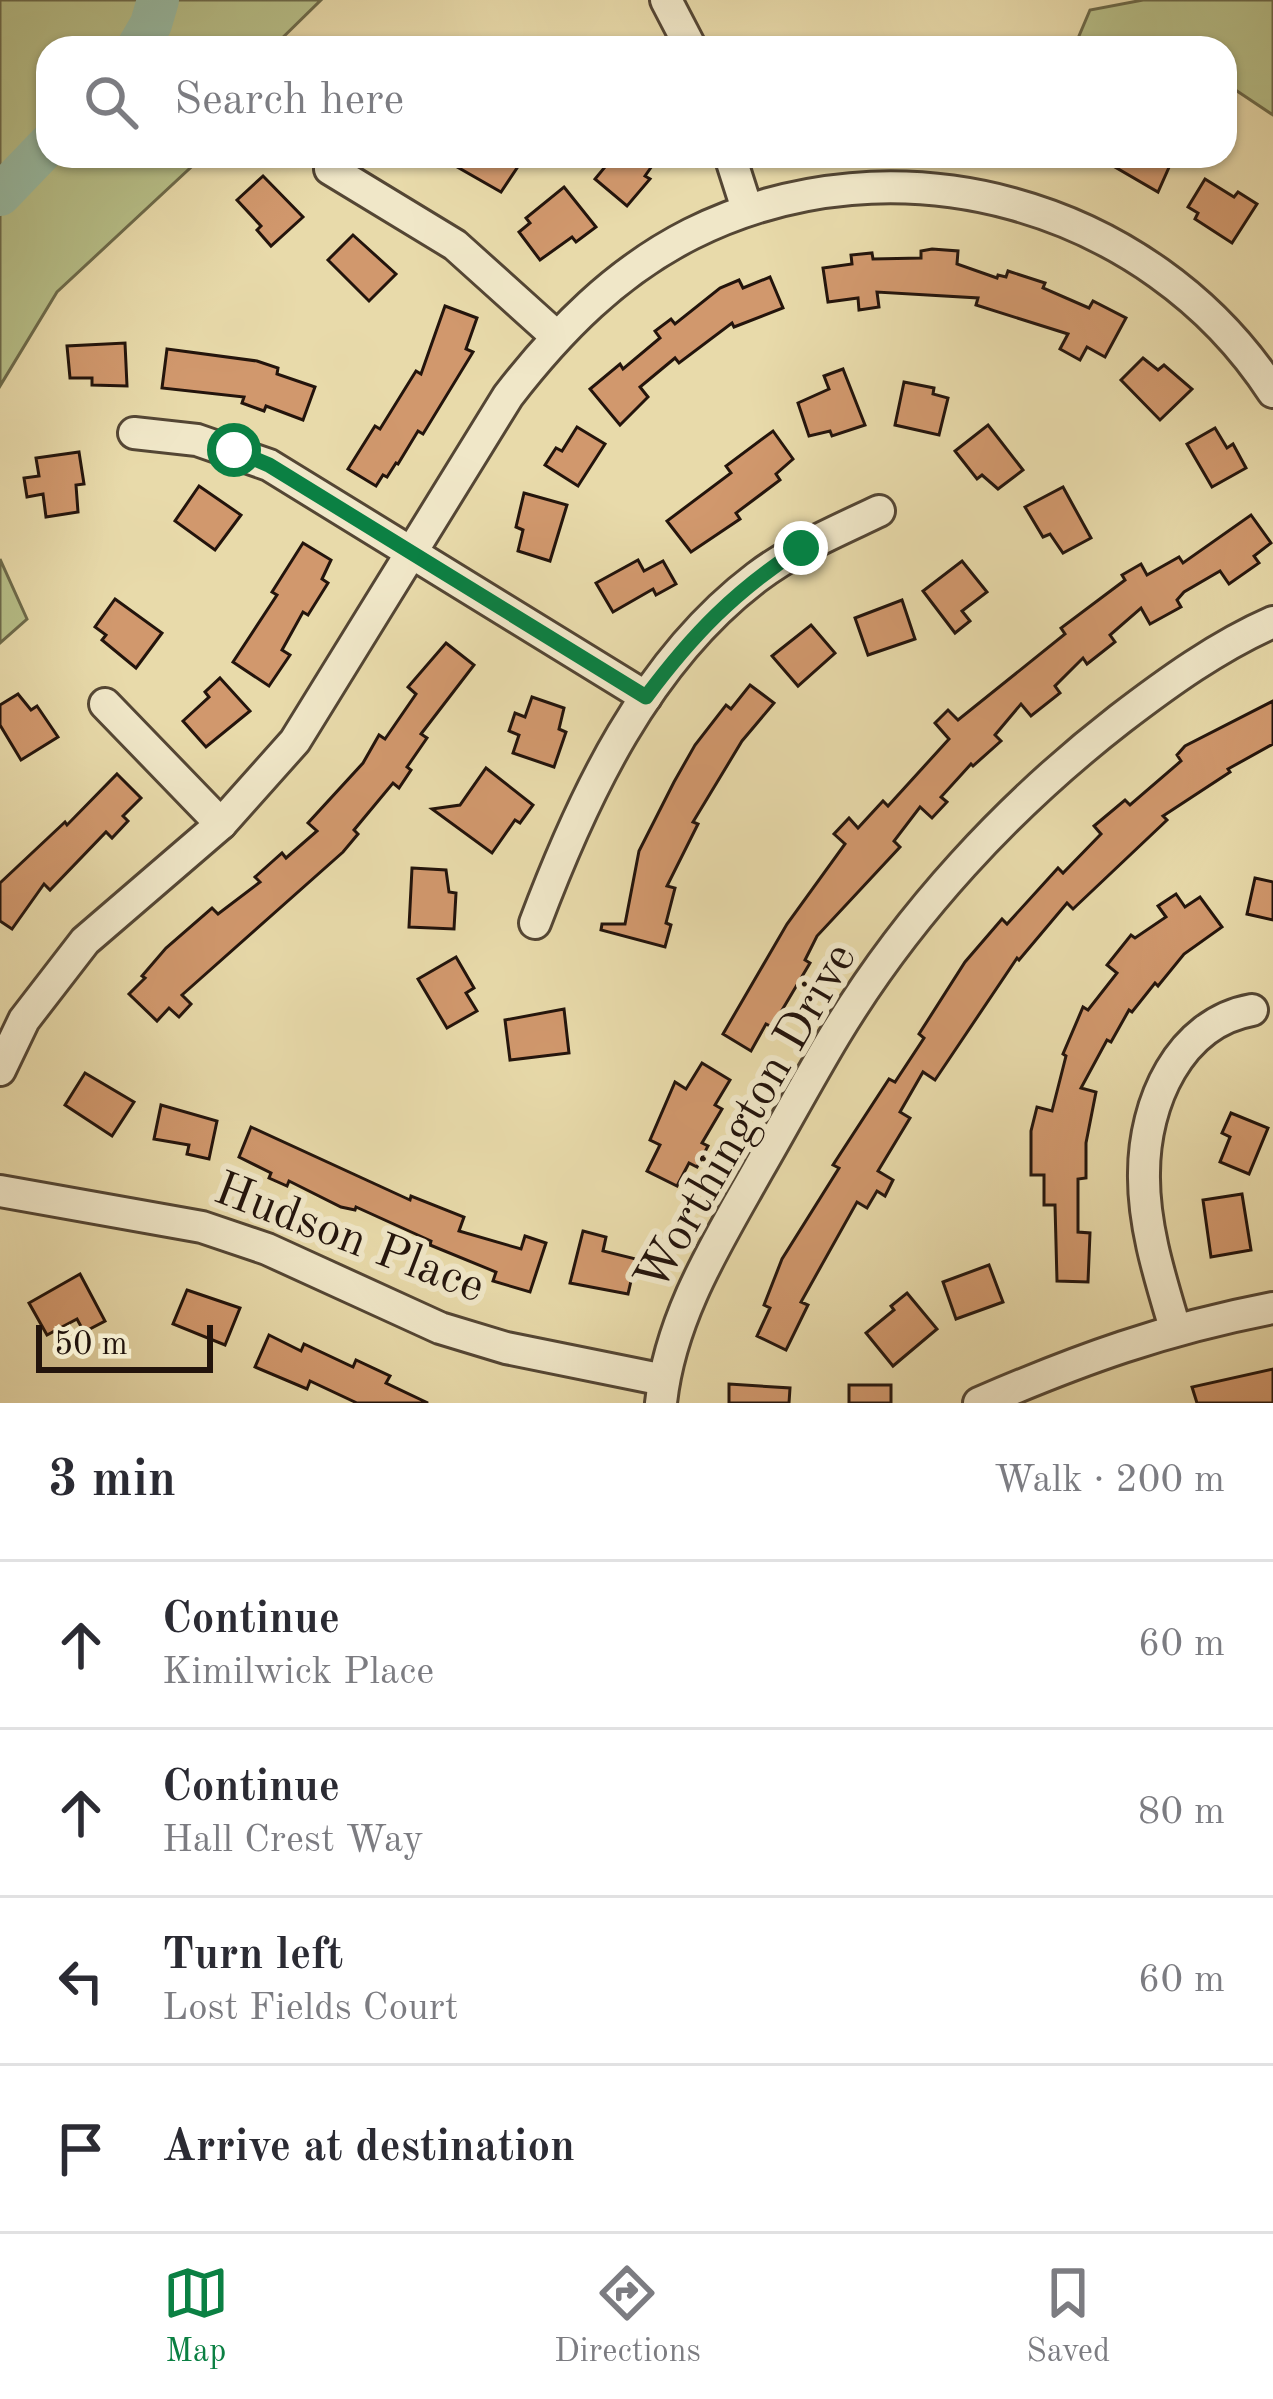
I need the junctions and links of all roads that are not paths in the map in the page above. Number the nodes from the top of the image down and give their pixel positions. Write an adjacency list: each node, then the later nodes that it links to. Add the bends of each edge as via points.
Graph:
1 (666, 0): 2 (street)
2 (685, 36)
3 (734, 168): 5 (street)
4 (331, 169): 6 (street, via 455,244)
5 (747, 209): 6 (street, via 643,262); 7 (street, via 823,193 910,188 1047,214 1176,283 1234,339)
6 (556, 336): 10 (street, via 508,396)
7 (1273, 392)
8 (134, 434): 10 (street, via 234,450)
9 (879, 511): 12 (street, via 801,548 721,606)
10 (413, 552): 12 (street); 14 (street, via 295,741)
11 (1273, 622): 21 (street, Worthington Drive, via 1194,667 1083,748 930,904 837,1033 700,1272)
12 (646, 697): 15 (street, via 579,815)
13 (105, 704): 14 (street)
14 (221, 824): 17 (street, via 85,941 24,1020)
15 (535, 923)
16 (1252, 1010): 20 (street, via 1228,1014 1191,1039 1150,1130 1143,1172 1148,1217)
17 (0, 1070)
18 (0, 1191): 21 (street, Hudson Place, via 202,1227 440,1328)
19 (1273, 1308): 20 (street)
20 (1175, 1328): 22 (street)
21 (662, 1391)
22 (979, 1403)

